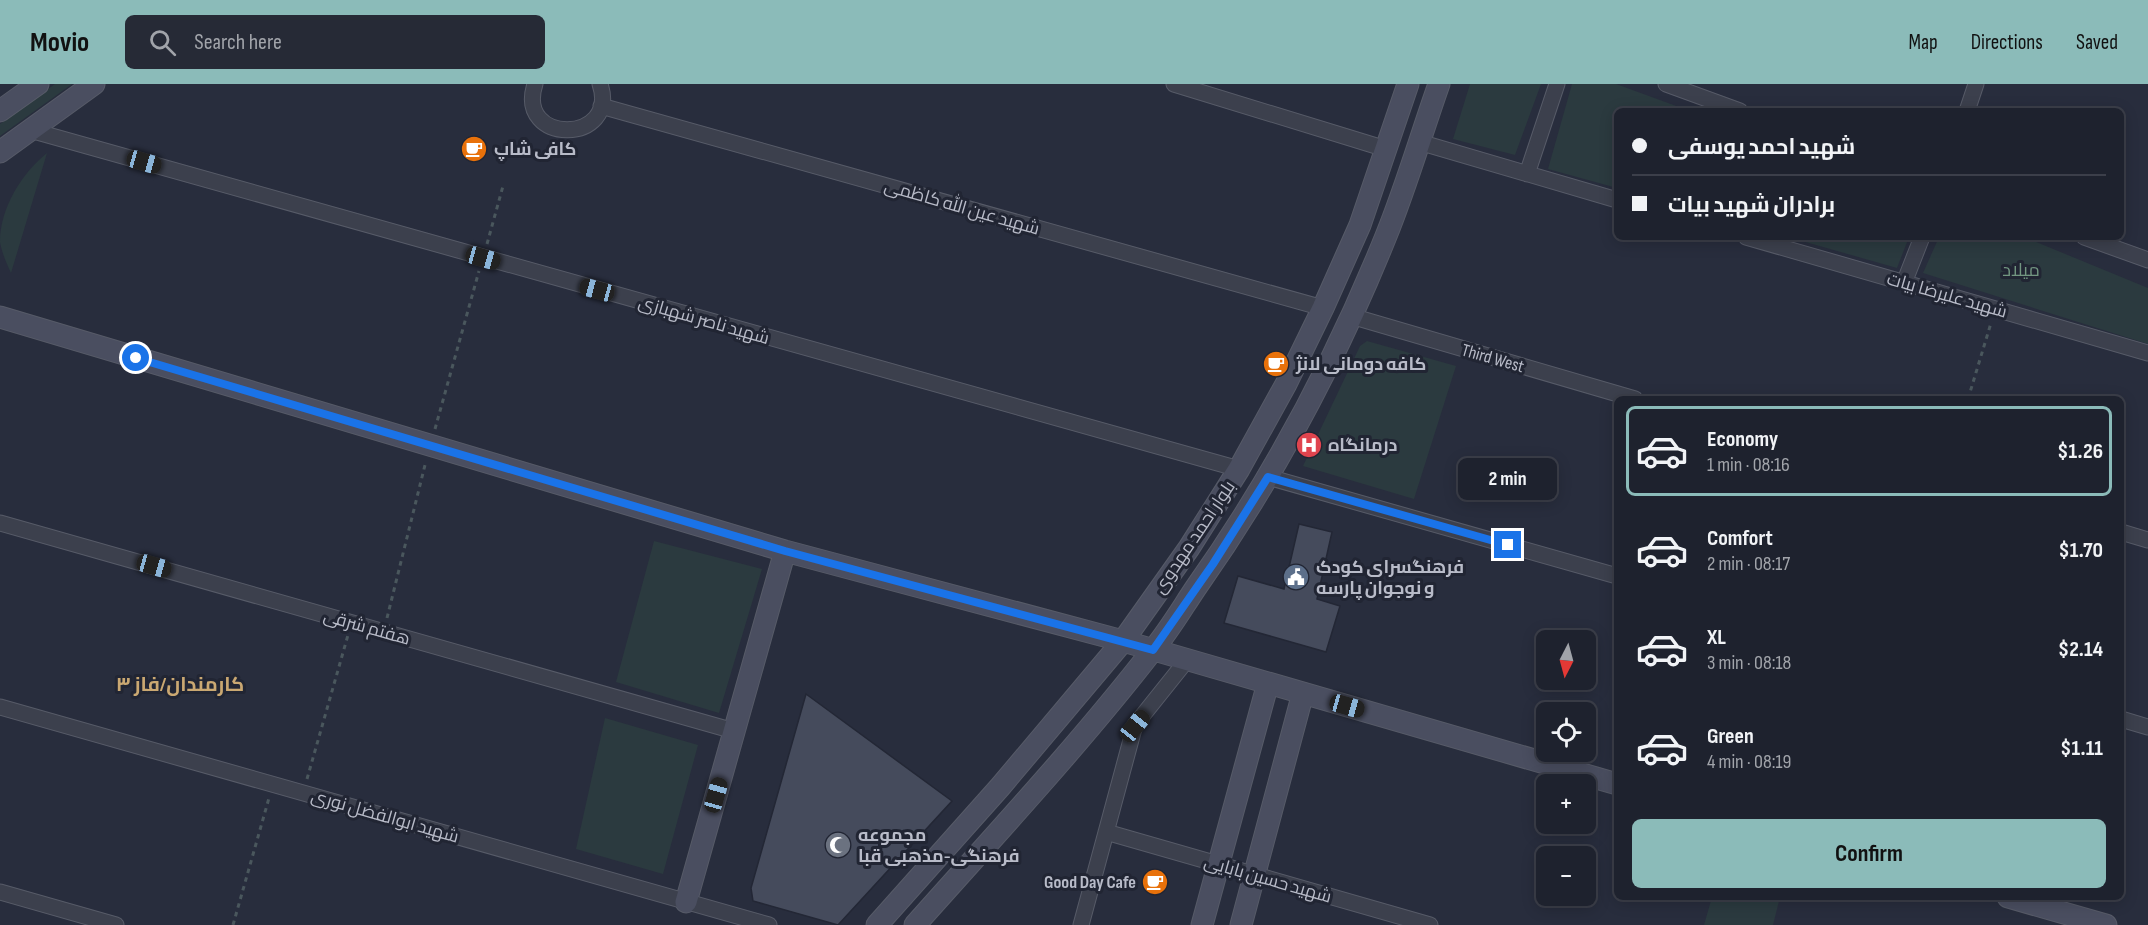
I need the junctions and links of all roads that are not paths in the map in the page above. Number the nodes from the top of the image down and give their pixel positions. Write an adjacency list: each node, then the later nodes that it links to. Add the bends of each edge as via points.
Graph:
1 (38, 84): 14 (street)
2 (94, 84): 15 (street)
3 (600, 84): 11 (street)
4 (1174, 84): 17 (street)
5 (1408, 84): 17 (street, بلوار احمد مهدوی)
6 (1439, 84): 16 (street, بلوار احمد مهدوی)
7 (1557, 84): 19 (street)
8 (1666, 84): 12 (street)
9 (1976, 84): 13 (street)
10 (531, 85): 11 (street, via 537,113 542,121 558,130 584,127)
11 (601, 106): 26 (street, شهید عین الله کاظمی)
12 (1732, 108)
13 (1968, 108)
14 (0, 111)
15 (30, 130): 18 (street); 31 (street, شهید ناصر شهبازی)
16 (1419, 142): 19 (street); 27 (street, بلوار احمد مهدوی, via 1386,235)
17 (1386, 149): 26 (street, بلوار احمد مهدوی, via 1360,225)
18 (2, 155)
19 (1527, 174): 20 (street)
20 (1614, 199)
21 (1756, 240): 25 (street, شهید علیرضا بیات)
22 (1921, 240): 25 (street)
23 (2092, 240): 24 (street)
24 (2148, 260)
25 (1904, 283): 29 (street, شهید علیرضا بیات)
26 (1323, 308): 27 (street); 31 (street, بلوار احمد مهدوی)
27 (1351, 316): 30 (street, Third West); 32 (street, بلوار احمد مهدوی)
28 (0, 317): 36 (street)
29 (2148, 353)
30 (1625, 396)
31 (1239, 469): 38 (street, بلوار احمد مهدوی)
32 (1268, 477): 37 (street); 39 (street, بلوار احمد مهدوی)
33 (0, 523): 46 (street, هفتم شرقی)
34 (2124, 533): 35 (street)
35 (2148, 540)
36 (785, 551): 38 (street); 46 (street)
37 (1614, 575)
38 (1124, 641): 39 (street); 56 (street, بلوار احمد مهدوی)
39 (1153, 650): 40 (street); 57 (street, بلوار احمد مهدوی)
40 (1187, 660): 41 (street); 48 (street, via 1135,726)
41 (1268, 683): 42 (street); 49 (street)
42 (1303, 693): 47 (street); 50 (street)
43 (0, 707): 53 (street, شهید ابوالفضل نوری)
44 (2124, 720): 45 (street)
45 (2148, 727)
46 (734, 731): 53 (street)
47 (1614, 783)
48 (1106, 832): 49 (street, شهید حسین بابایی); 58 (street)
49 (1219, 865): 50 (street, شهید حسین بابایی); 59 (street)
50 (1254, 875): 60 (street); 61 (street, شهید حسین بابایی)
51 (0, 892): 54 (street)
52 (2018, 900): 62 (street)
53 (686, 902): 55 (street, شهید ابوالفضل نوری)
54 (116, 925)
55 (769, 925)
56 (877, 925)
57 (915, 925)
58 (1081, 925)
59 (1202, 925)
60 (1241, 925)
61 (1430, 925)
62 (2106, 925)

